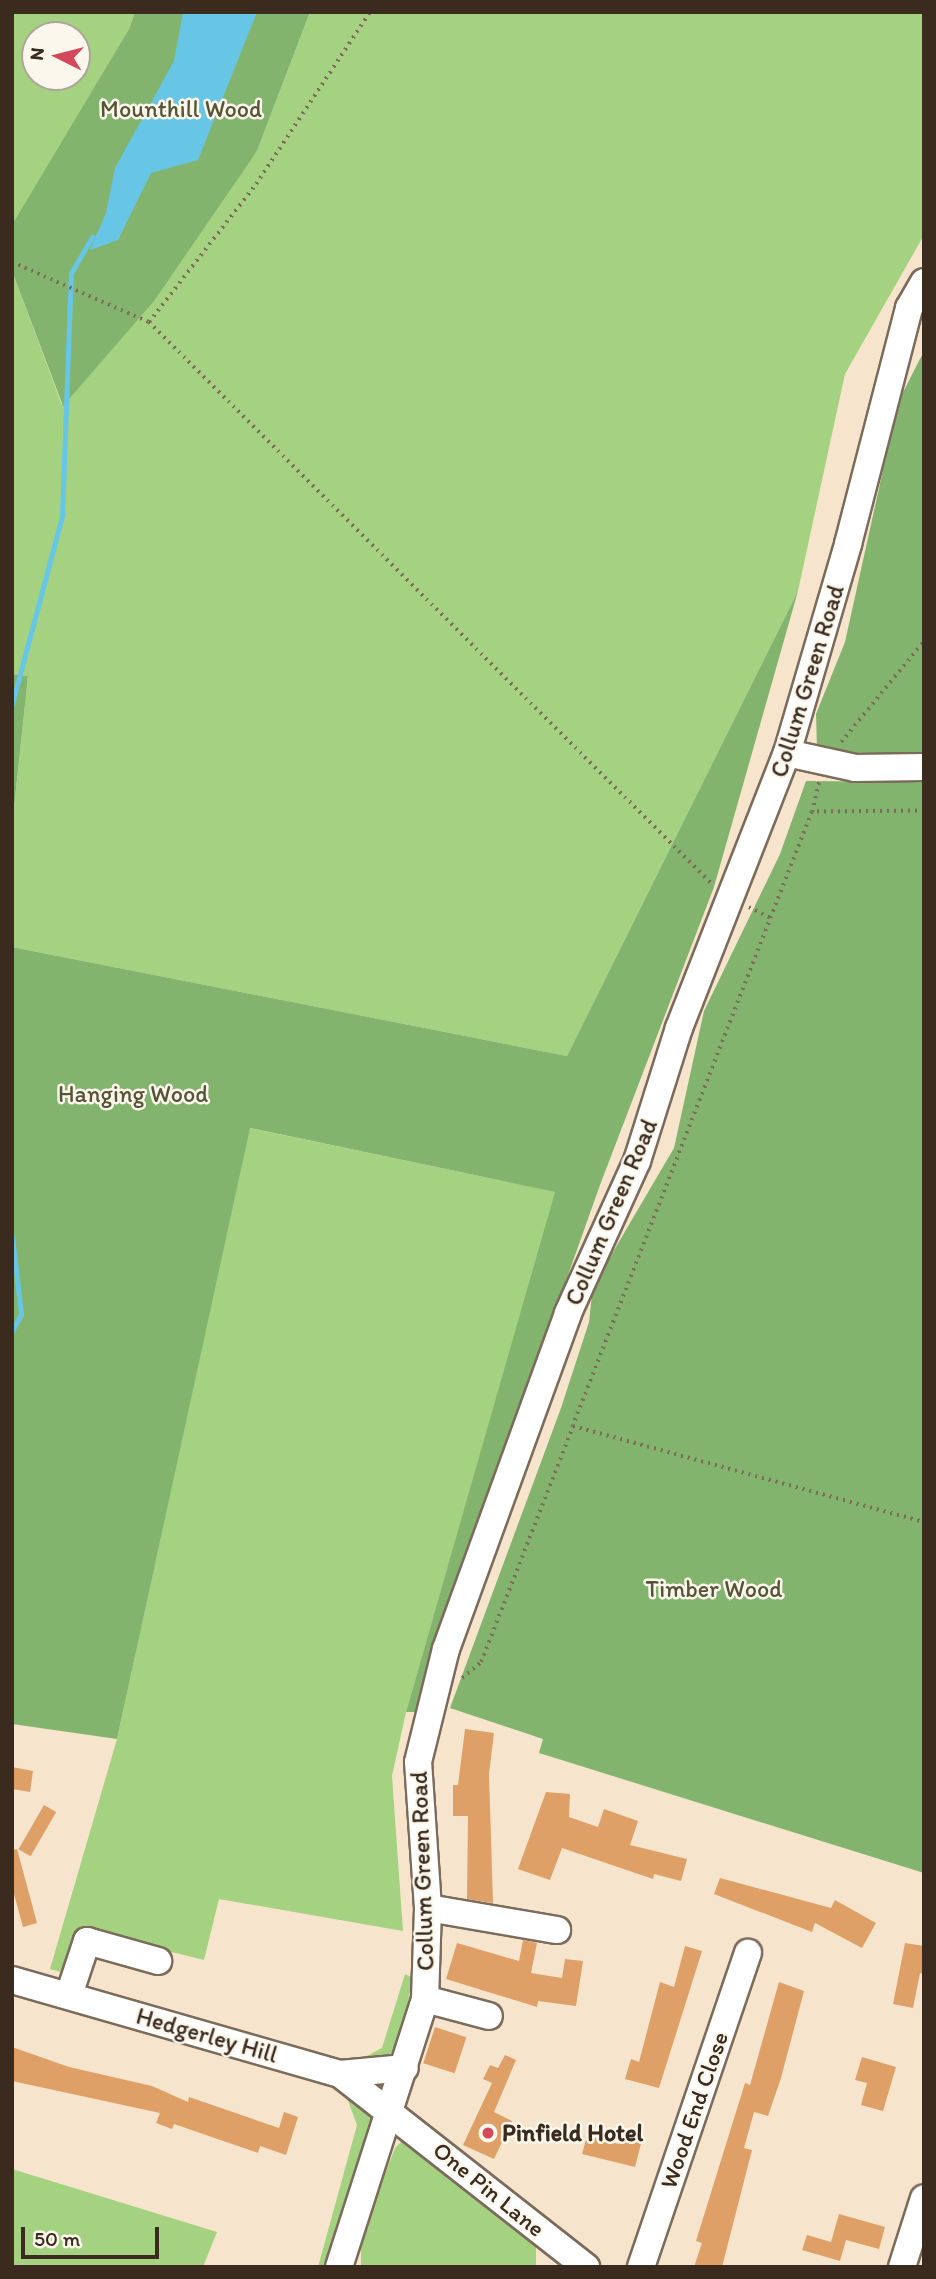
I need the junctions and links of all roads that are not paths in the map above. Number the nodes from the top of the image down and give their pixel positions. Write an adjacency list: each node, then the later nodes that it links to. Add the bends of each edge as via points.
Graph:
1 (924, 282): 2 (street, Collum Green Road, via 906,320)
2 (787, 753): 3 (street, via 855,768); 4 (street, Collum Green Road, via 679,1028 637,1161 568,1313 446,1649 418,1762)
3 (924, 767)
4 (428, 1908): 5 (street); 10 (street, Collum Green Road)
5 (557, 1930)
6 (748, 1953): 18 (street, Wood End Close)
7 (158, 1961): 9 (street, via 87,1941)
8 (12, 1980): 9 (street, Hedgerley Hill)
9 (69, 1995): 13 (street, Hedgerley Hill)
10 (425, 1999): 11 (street); 12 (street, Collum Green Road)
11 (489, 2016)
12 (405, 2068): 13 (street); 14 (street, Collum Green Road)
13 (340, 2074): 14 (street, Hedgerley Hill)
14 (390, 2114): 16 (street, Collum Green Road); 17 (street, One Pin Lane)
15 (924, 2198): 19 (street)
16 (339, 2267)
17 (586, 2267)
18 (641, 2267)
19 (902, 2267)

